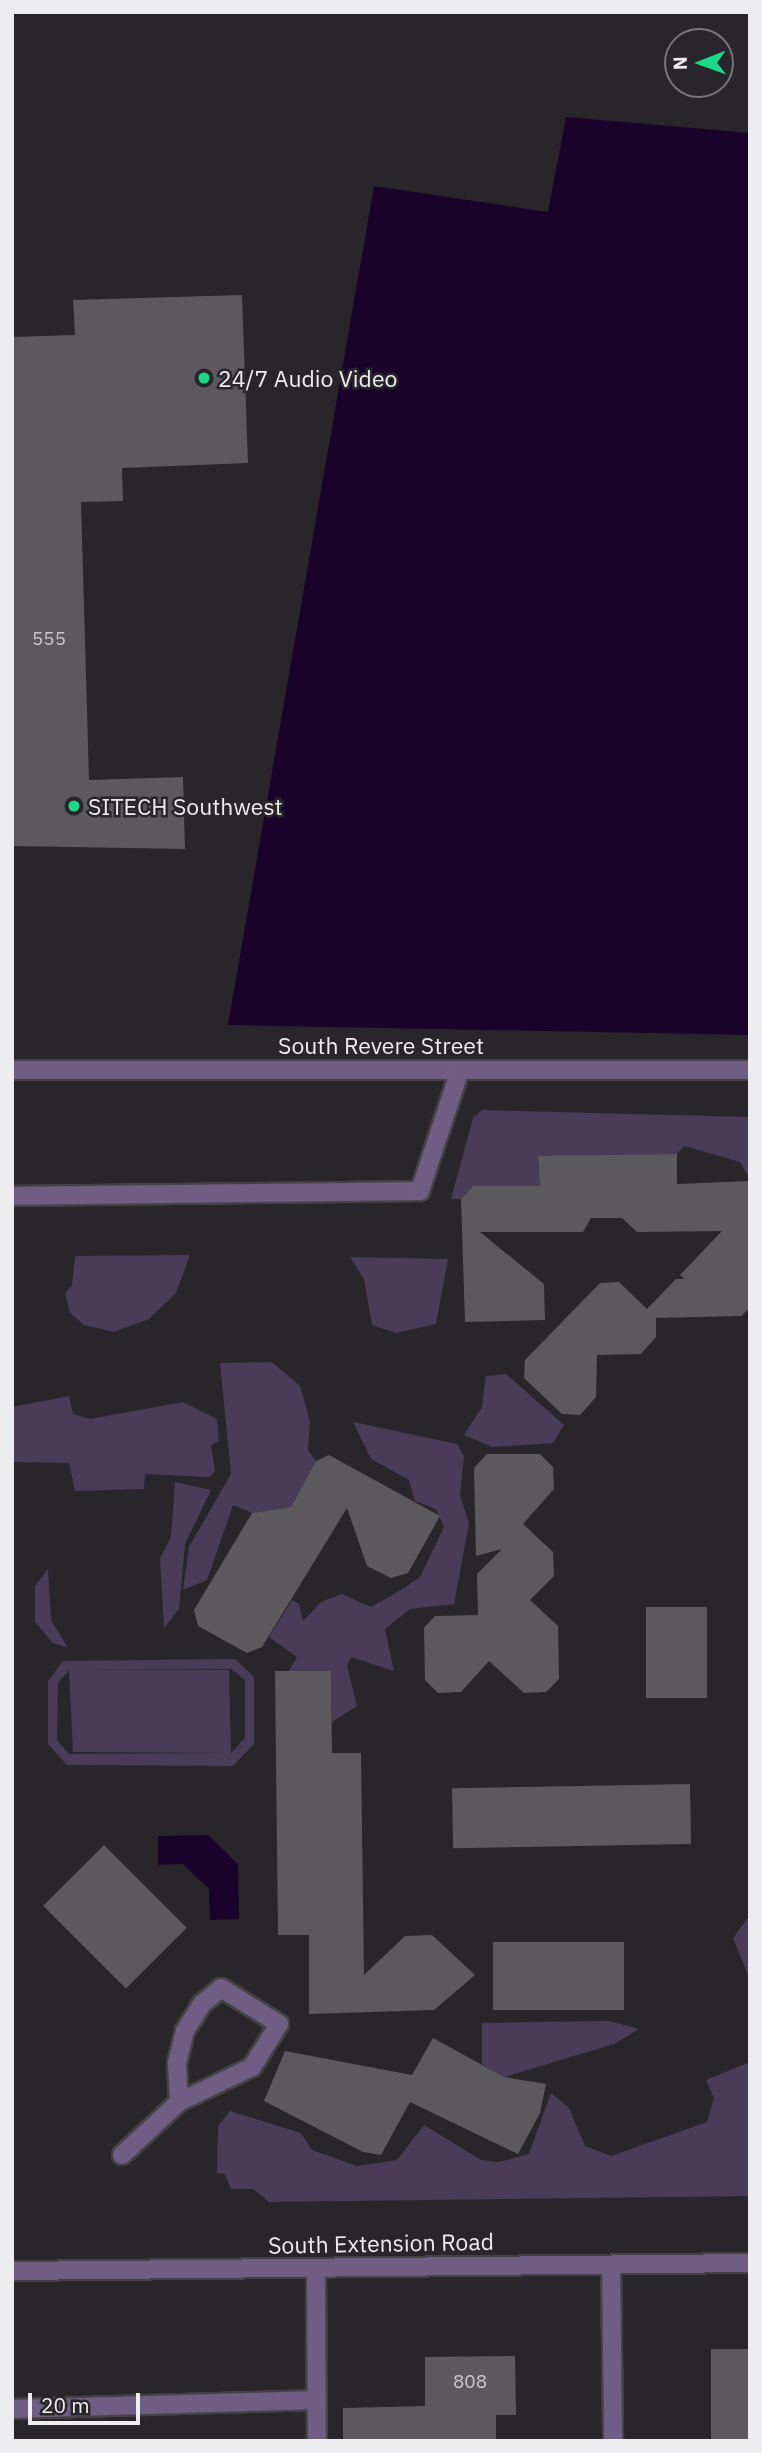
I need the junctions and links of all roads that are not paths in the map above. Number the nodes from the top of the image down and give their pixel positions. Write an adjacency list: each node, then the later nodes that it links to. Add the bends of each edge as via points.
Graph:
1 (12, 1070): 2 (street, South Revere Street)
2 (460, 1070): 3 (street, South Revere Street); 4 (street, via 420,1191)
3 (750, 1070)
4 (12, 1196)
5 (179, 2102): 5 (street, via 177,2063 185,2031 221,1988 279,2024 252,2067); 6 (street)
6 (122, 2155)
7 (750, 2263): 8 (street, South Extension Road)
8 (611, 2265): 9 (street, South Extension Road); 14 (street)
9 (316, 2269): 10 (street, South Extension Road); 11 (street)
10 (12, 2271)
11 (317, 2400): 12 (street); 13 (street)
12 (12, 2409)
13 (317, 2441)
14 (613, 2441)

